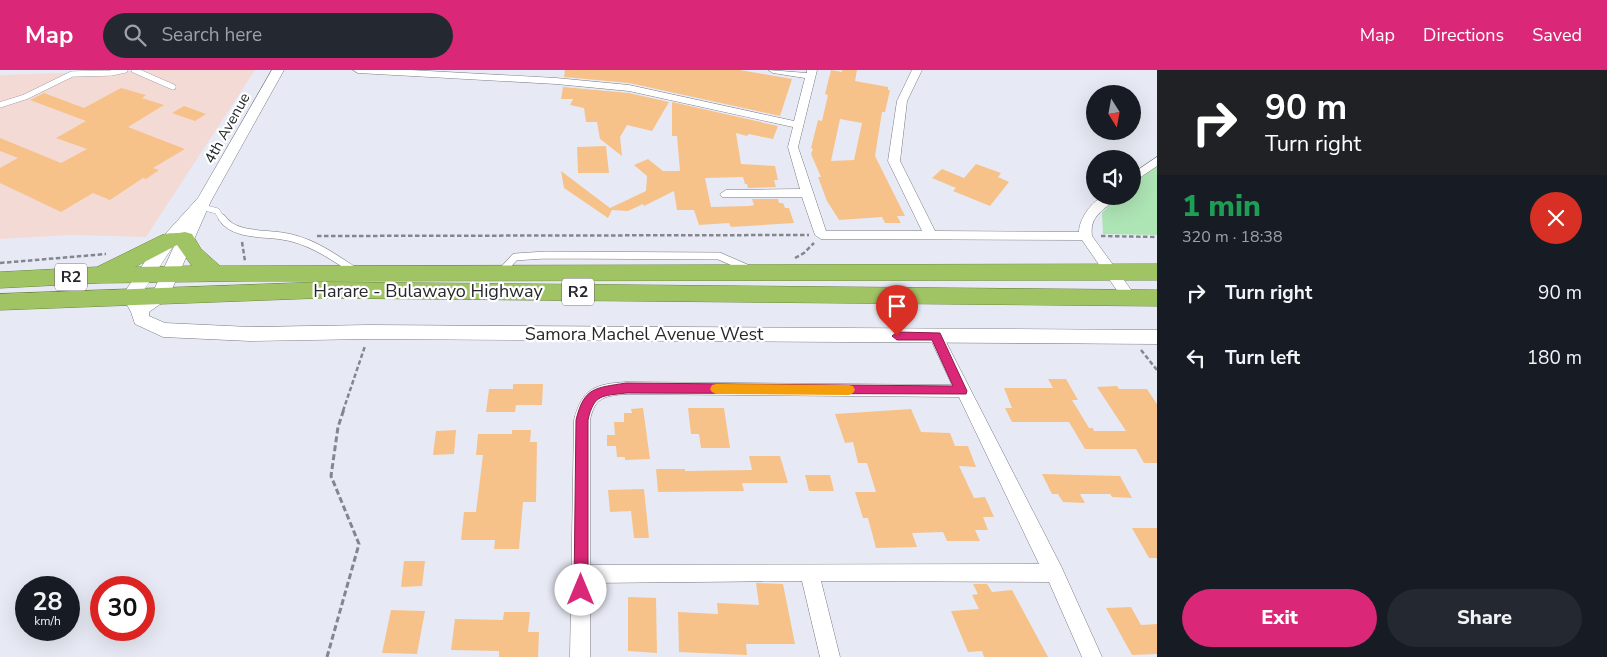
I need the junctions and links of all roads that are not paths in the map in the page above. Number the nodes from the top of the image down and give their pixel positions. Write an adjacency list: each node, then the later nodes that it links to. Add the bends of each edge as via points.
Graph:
1 (125, 70): 11 (lane, via 72,74 25,97)
2 (134, 70): 10 (lane)
3 (278, 70): 17 (street, 4th Avenue)
4 (358, 70): 9 (street)
5 (560, 70): 9 (street)
6 (773, 70): 8 (street)
7 (917, 70): 19 (street, via 902,100 894,161)
8 (811, 73): 12 (street)
9 (556, 81): 12 (street, via 629,88)
10 (173, 87)
11 (0, 105)
12 (800, 125): 15 (street, via 794,153)
13 (1157, 160): 14 (street)
14 (1141, 173)
15 (806, 193): 16 (street); 19 (street, via 821,235)
16 (726, 194)
17 (203, 204): 21 (street, 4th Avenue); 23 (lane, via 217,211 225,223 241,231 285,236 313,244)
18 (1101, 205): 20 (street, via 1090,214 1084,228)
19 (931, 236): 20 (street)
20 (1086, 236): 22 (street)
21 (177, 240): 25 (street); 26 (highway); 27 (highway); 28 (street, 4th Avenue)
22 (1112, 271): 23 (highway, Harare - Bulawayo Highway / R2); 24 (highway, Harare - Bulawayo Highway / R2); 31 (street)
23 (357, 272): 26 (highway, Harare - Bulawayo Highway / R2)
24 (1157, 272)
25 (171, 274): 26 (highway, Harare - Bulawayo Highway / R2); 28 (highway, Harare - Bulawayo Highway / R2); 30 (street)
26 (216, 274)
27 (99, 275): 28 (highway, Harare - Bulawayo Highway / R2); 29 (highway, Harare - Bulawayo Highway / R2)
28 (142, 275): 34 (street, 4th Avenue)
29 (0, 280)
30 (160, 296): 31 (highway, Harare - Bulawayo Highway / R2, via 322,290); 34 (highway, Harare - Bulawayo Highway / R2)
31 (1130, 298): 32 (highway, Harare - Bulawayo Highway / R2)
32 (1157, 298)
33 (0, 302): 34 (highway, Harare - Bulawayo Highway / R2)
34 (136, 304): 35 (street, Samora Machel Avenue West, via 141,319 163,330 250,334)
35 (936, 336): 36 (street, Samora Machel Avenue West); 37 (street)
36 (1157, 337)
37 (962, 391): 39 (street); 40 (street, via 626,388 598,392 586,404 582,420)
38 (809, 572): 39 (street); 40 (street); 42 (street)
39 (1054, 573): 43 (street)
40 (581, 574): 41 (street)
41 (580, 657)
42 (830, 657)
43 (1092, 657)

